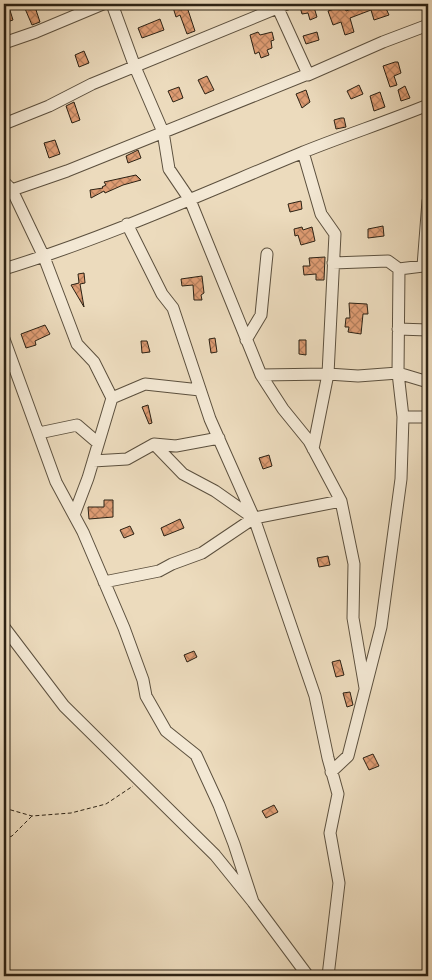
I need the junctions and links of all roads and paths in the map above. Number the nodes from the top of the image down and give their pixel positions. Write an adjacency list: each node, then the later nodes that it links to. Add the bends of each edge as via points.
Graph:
1 (103, 4): 5 (street)
2 (112, 4): 6 (street)
3 (280, 5): 6 (street); 7 (street)
4 (428, 25): 7 (street)
5 (4, 43)
6 (135, 67): 9 (street); 10 (street)
7 (308, 74): 10 (street)
8 (428, 105): 11 (street)
9 (4, 124)
10 (163, 132): 12 (street, via 67,172); 13 (street, via 170,169)
11 (303, 152): 13 (street); 18 (street, via 321,214 335,234)
12 (8, 186): 17 (street)
13 (190, 200): 15 (street); 25 (street)
14 (428, 201): 19 (street)
15 (127, 224): 17 (street); 30 (street, via 162,294 173,308)
16 (267, 254): 25 (street, via 261,315)
17 (44, 256): 20 (street); 31 (street, via 77,344 94,362)
18 (333, 262): 21 (street, via 388,262); 27 (street)
19 (426, 266): 21 (street)
20 (4, 269)
21 (399, 269): 22 (street)
22 (398, 329): 23 (street); 26 (street)
23 (428, 330)
24 (4, 339): 34 (street)
25 (246, 340): 28 (street)
26 (398, 373): 27 (street); 29 (street); 32 (street)
27 (328, 374): 28 (street); 38 (street)
28 (261, 375): 38 (street)
29 (428, 382)
30 (200, 390): 31 (street, via 145,384); 35 (street)
31 (112, 398): 36 (street)
32 (404, 417): 33 (street); 45 (street, via 401,478 381,627)
33 (428, 417)
34 (39, 433): 36 (street, via 77,425); 41 (street, via 56,482)
35 (219, 438): 37 (street, via 176,446); 42 (street)
36 (98, 443): 39 (street)
37 (154, 444): 39 (street, via 126,459); 42 (street, via 182,474 216,491)
38 (313, 449): 40 (street)
39 (93, 461): 41 (street)
40 (341, 501): 42 (street); 45 (street, via 354,564 353,618)
41 (74, 515): 43 (street)
42 (254, 518): 43 (street, via 202,552 159,571); 46 (street, via 315,696)
43 (104, 582): 51 (street, via 134,654 146,696 166,731 196,756 200,764 234,844)
44 (4, 627): 47 (street, via 64,706)
45 (365, 688): 46 (street, via 348,756)
46 (332, 772): 53 (street, via 338,794 330,833 339,883)
47 (140, 782): 49 (path, via 106,804 71,813); 51 (street, via 215,855)
48 (4, 808): 49 (path)
49 (32, 816): 50 (path, via 12,836)
50 (4, 839)
51 (253, 902): 52 (street)
52 (308, 976)
53 (328, 976)

